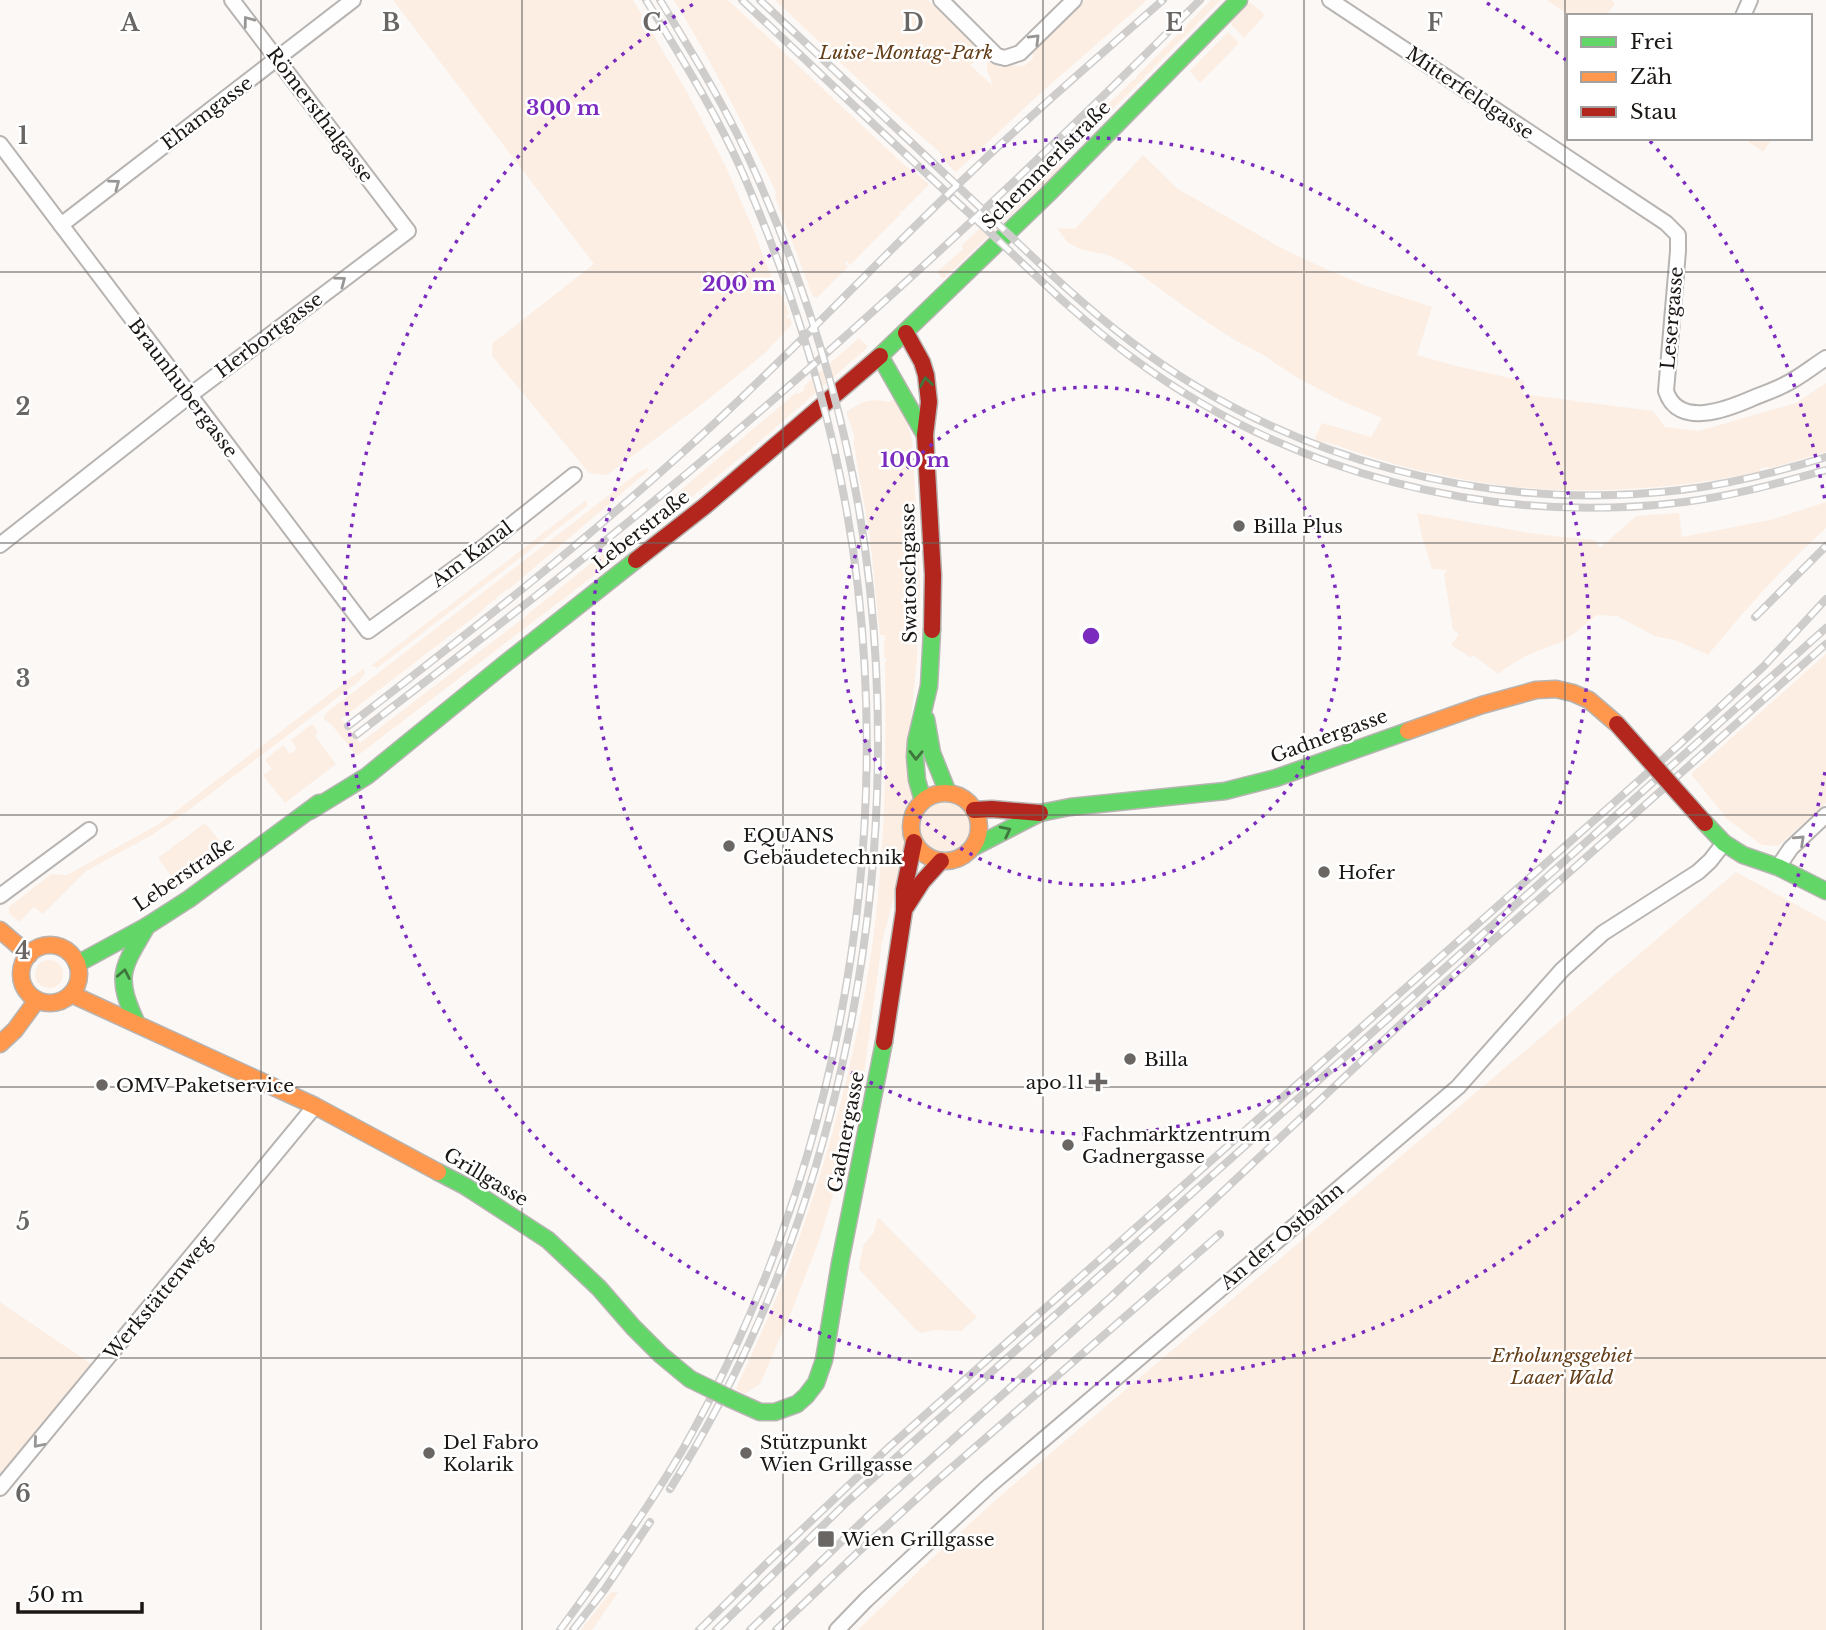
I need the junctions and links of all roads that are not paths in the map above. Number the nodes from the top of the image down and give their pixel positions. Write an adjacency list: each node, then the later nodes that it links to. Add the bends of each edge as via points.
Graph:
1 (232, 0): 7 (street, Römersthalgasse, one-way to 1)
2 (353, 0): 7 (street, Ehamgasse)
3 (941, 0): 4 (street, one-way to 4, via 997,56 1005,58 1020,54)
4 (1074, 0)
5 (1239, 0): 12 (main road, Schemmerlstraße)
6 (1330, 0): 11 (street, Mitterfeldgasse)
7 (277, 60): 9 (street, Ehamgasse, one-way to 7); 10 (street, Römersthalgasse)
8 (0, 144): 9 (street, Braunhubergasse)
9 (61, 225): 15 (street, Braunhubergasse)
10 (408, 231): 15 (street, Herbortgasse, one-way to 10)
11 (1678, 235): 14 (street, Lesergasse, via 1666,382 1675,407 1690,412 1730,408 1784,385)
12 (906, 333): 13 (main road, Schemmerlstraße); 16 (main road, Swatoschgasse, one-way to 12, via 926,375)
13 (880, 356): 16 (main road, Swatoschgasse); 35 (main road, Leberstraße, via 705,506 368,776 310,811)
14 (1826, 358)
15 (189, 396): 18 (street, Herbortgasse); 19 (street, Braunhubergasse)
16 (925, 435): 20 (main road, Swatoschgasse, via 933,575 932,652)
17 (574, 475): 19 (street, Am Kanal)
18 (0, 545)
19 (368, 631)
20 (924, 710): 21 (main road, Swatoschgasse, via 932,752); 22 (main road, Swatoschgasse, one-way to 22, via 915,757)
21 (948, 793): 22 (main road); 23 (main road)
22 (923, 801): 27 (main road, via 912,820)
23 (974, 810): 24 (main road, Gadnergasse); 29 (main road, via 979,829)
24 (1040, 813): 28 (main road, Gadnergasse, bridge, via 1225,791 1276,778 1471,709 1536,690 1556,689 1588,700 1617,724); 29 (main road, Gadnergasse, one-way to 24)
25 (1826, 816): 31 (street, one-way to 25, via 1791,848)
26 (89, 830): 33 (street)
27 (914, 842): 30 (main road, via 922,853); 34 (main road, Gadnergasse)
28 (1724, 843): 31 (main road, Gadnergasse); 46 (street, An der Ostbahn, via 1698,872 1603,933 1562,970 1458,1087 990,1485)
29 (972, 848): 30 (main road, via 958,859)
30 (941, 861): 34 (main road, Gadnergasse)
31 (1778, 867): 32 (main road, Gadnergasse)
32 (1826, 891)
33 (0, 896)
34 (904, 911): 44 (main road, Gadnergasse, via 879,1072)
35 (147, 926): 38 (main road, Leberstraße); 41 (main road, one-way to 35, via 122,979)
36 (0, 930): 37 (main road)
37 (29, 955): 38 (main road, via 52,945 70,953); 40 (main road, via 22,979)
38 (77, 964): 39 (main road, via 78,980)
39 (71, 994): 40 (main road, via 55,1003); 41 (main road, Grillgasse)
40 (37, 1000): 42 (main road)
41 (137, 1024): 43 (main road, Grillgasse)
42 (0, 1044)
43 (315, 1106): 44 (main road, Grillgasse, bridge, via 465,1186 548,1240 690,1379 760,1412 775,1412 797,1404 811,1390); 45 (street, Werkstättenweg, one-way to 45)
44 (824, 1360)
45 (0, 1488)
46 (837, 1630)

